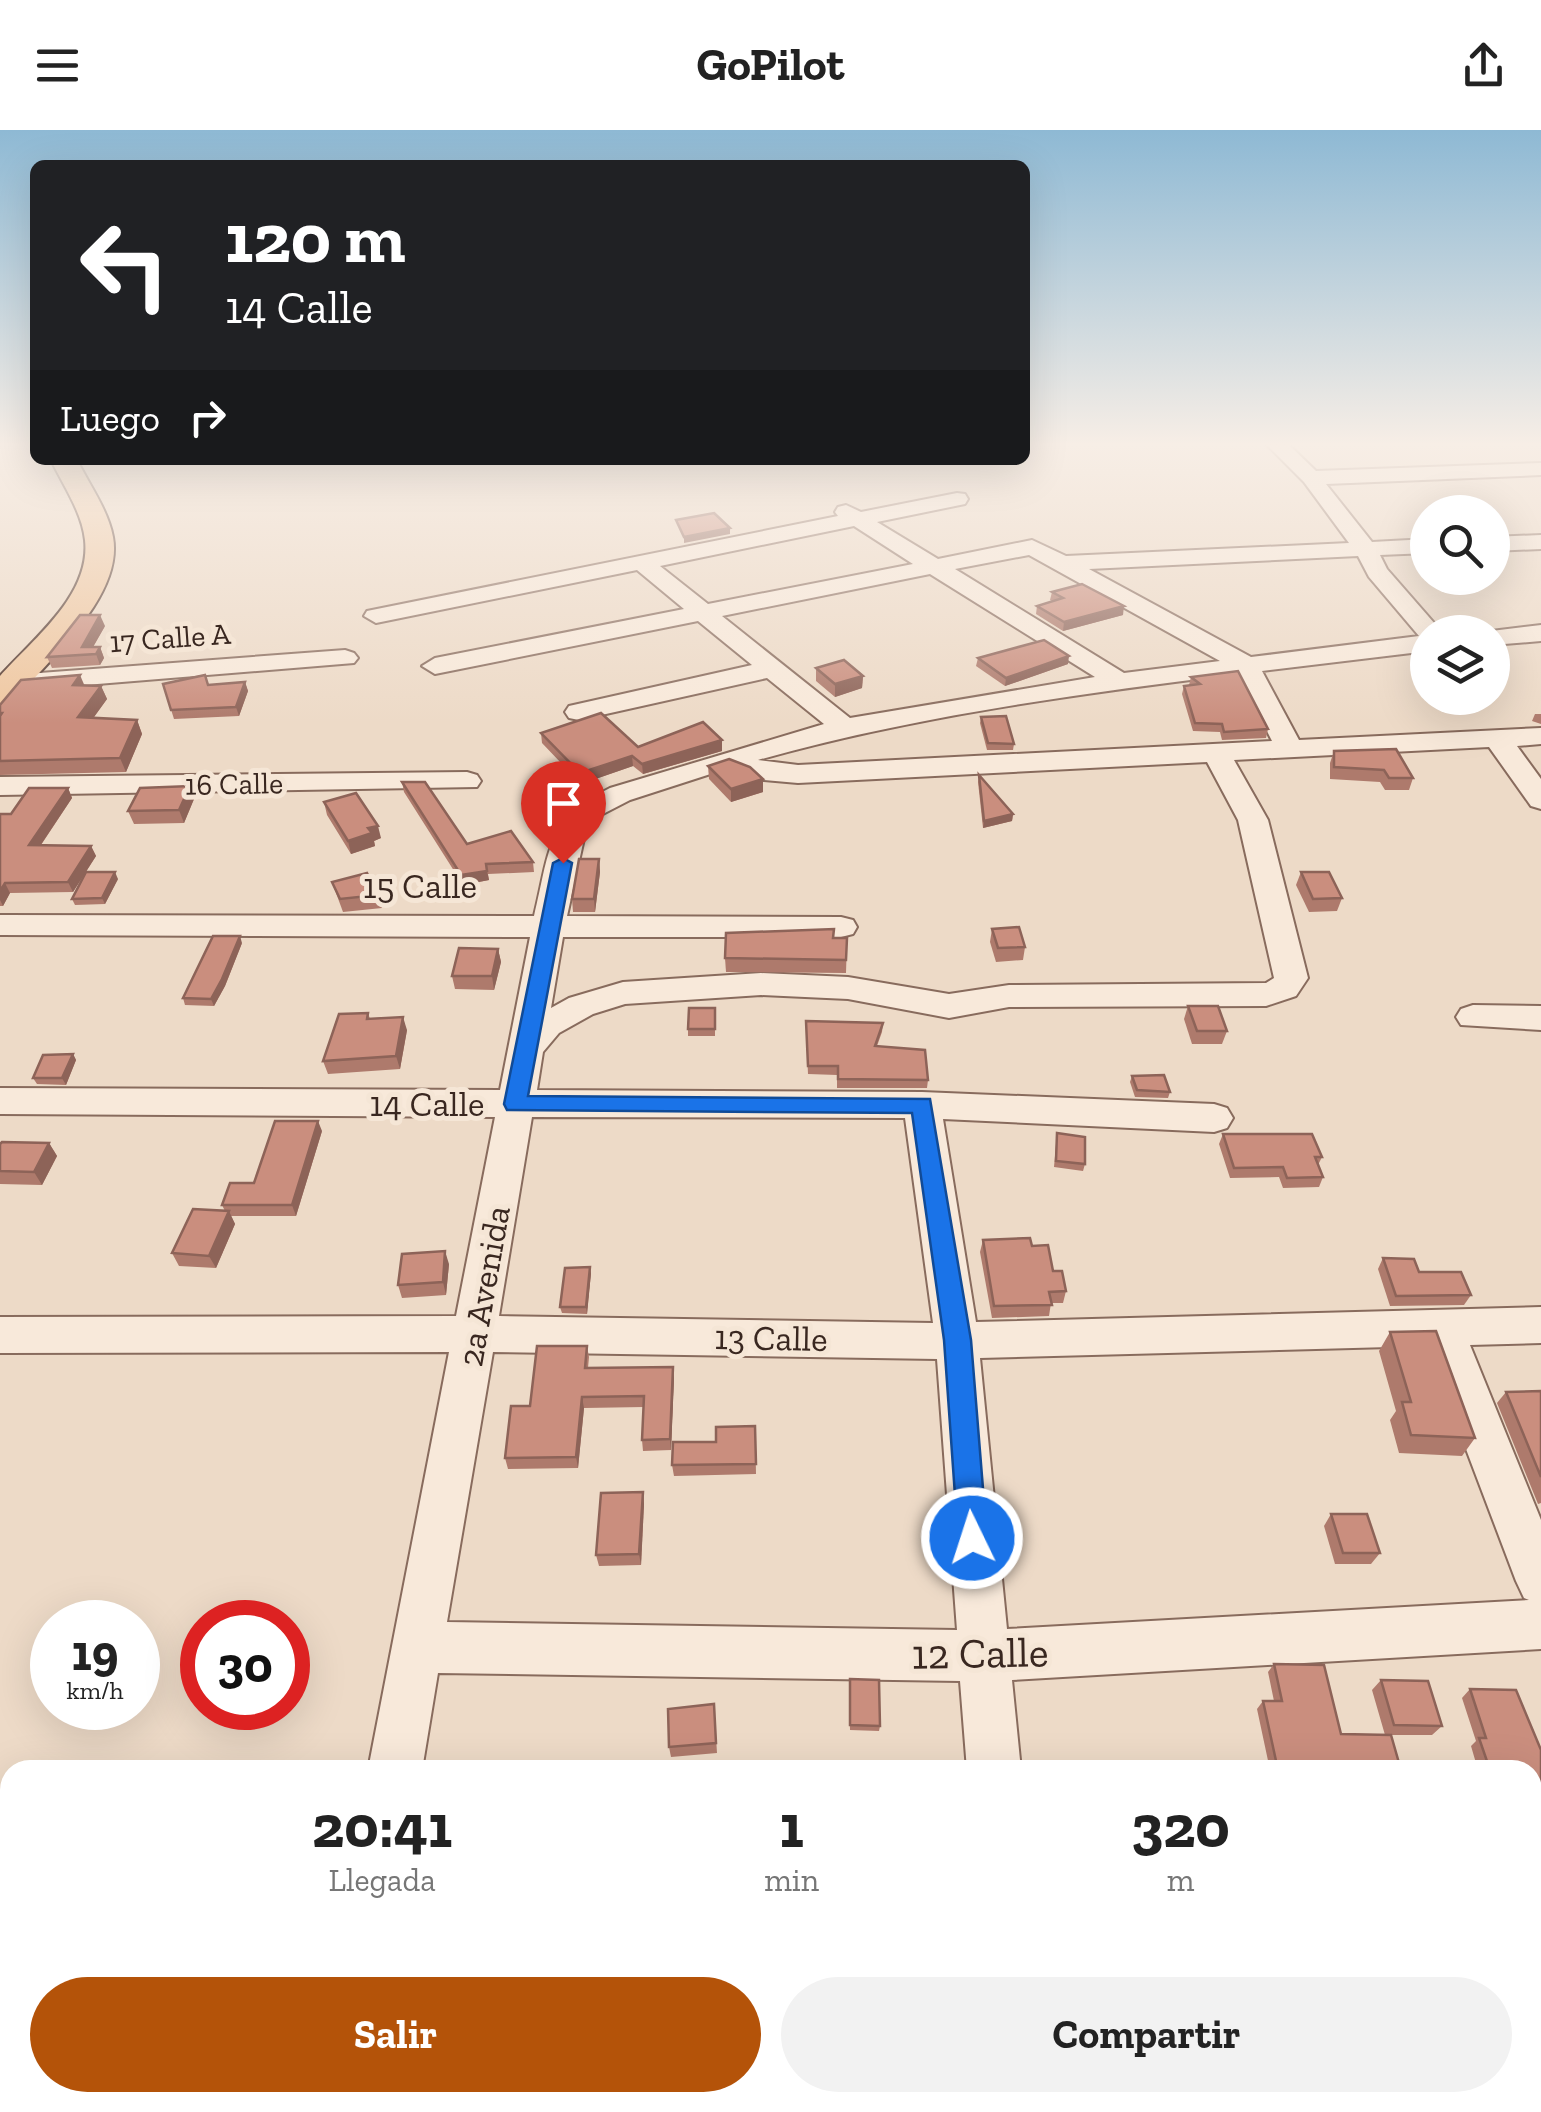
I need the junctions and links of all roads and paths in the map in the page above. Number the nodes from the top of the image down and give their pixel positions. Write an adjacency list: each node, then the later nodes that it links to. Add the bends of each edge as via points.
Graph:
1 (98, 537): 23 (main road, via 99,571 89,592)
2 (766, 537): 10 (street)
3 (888, 537): 11 (street)
4 (1358, 537): 8 (street)
5 (1541, 542): 6 (street)
6 (1510, 543)
7 (1410, 547): 8 (street)
8 (1366, 548): 9 (street); 13 (street, via 1377,572)
9 (1066, 563): 11 (street, via 1019,547); 19 (street)
10 (643, 564): 12 (street); 14 (street)
11 (932, 565): 12 (street); 22 (street)
12 (700, 612): 20 (street); 21 (street)
13 (1414, 615)
14 (376, 616)
15 (1541, 634): 16 (street)
16 (1510, 636)
17 (1410, 645): 19 (street)
18 (345, 658): 23 (street, 17 Calle A)
19 (1246, 665): 22 (street); 28 (street)
20 (436, 666)
21 (771, 669): 24 (street); 25 (street)
22 (1119, 681): 25 (street)
23 (4, 688)
24 (579, 712)
25 (844, 727): 30 (street)
26 (1541, 736): 27 (street)
27 (1497, 738): 28 (street); 33 (street)
28 (1289, 747): 29 (street)
29 (1215, 751): 30 (street, via 798,774); 39 (street, via 1253,820 1291,978 1278,992 1009,996 949,1006 848,988 668,988 581,1006 547,1025)
30 (729, 758): 35 (street, 2a Avenida, via 589,810 570,832)
31 (467, 781): 32 (street, 16 Calle)
32 (0, 786)
33 (1541, 800)
34 (0, 925): 35 (street, 15 Calle)
35 (548, 926): 36 (street, 15 Calle); 39 (street, 2a Avenida)
36 (841, 927)
37 (1473, 1017): 38 (street)
38 (1541, 1018)
39 (525, 1050): 41 (street, 2a Avenida)
40 (0, 1101): 41 (street, 14 Calle)
41 (515, 1104): 42 (street, 14 Calle); 46 (street, 2a Avenida)
42 (922, 1105): 43 (street, 14 Calle); 48 (street)
43 (1214, 1118)
44 (1541, 1325): 45 (street, 13 Calle)
45 (1441, 1326): 48 (street, 13 Calle); 49 (street)
46 (476, 1334): 47 (street, 13 Calle); 48 (street, 13 Calle); 51 (street, 2a Avenida)
47 (0, 1335)
48 (958, 1340): 52 (street)
49 (1541, 1582)
50 (1541, 1624): 52 (street, 12 Calle)
51 (418, 1647): 52 (street, 12 Calle); 53 (street, 2a Avenida)
52 (982, 1656): 54 (street)
53 (398, 1760)
54 (993, 1760)

